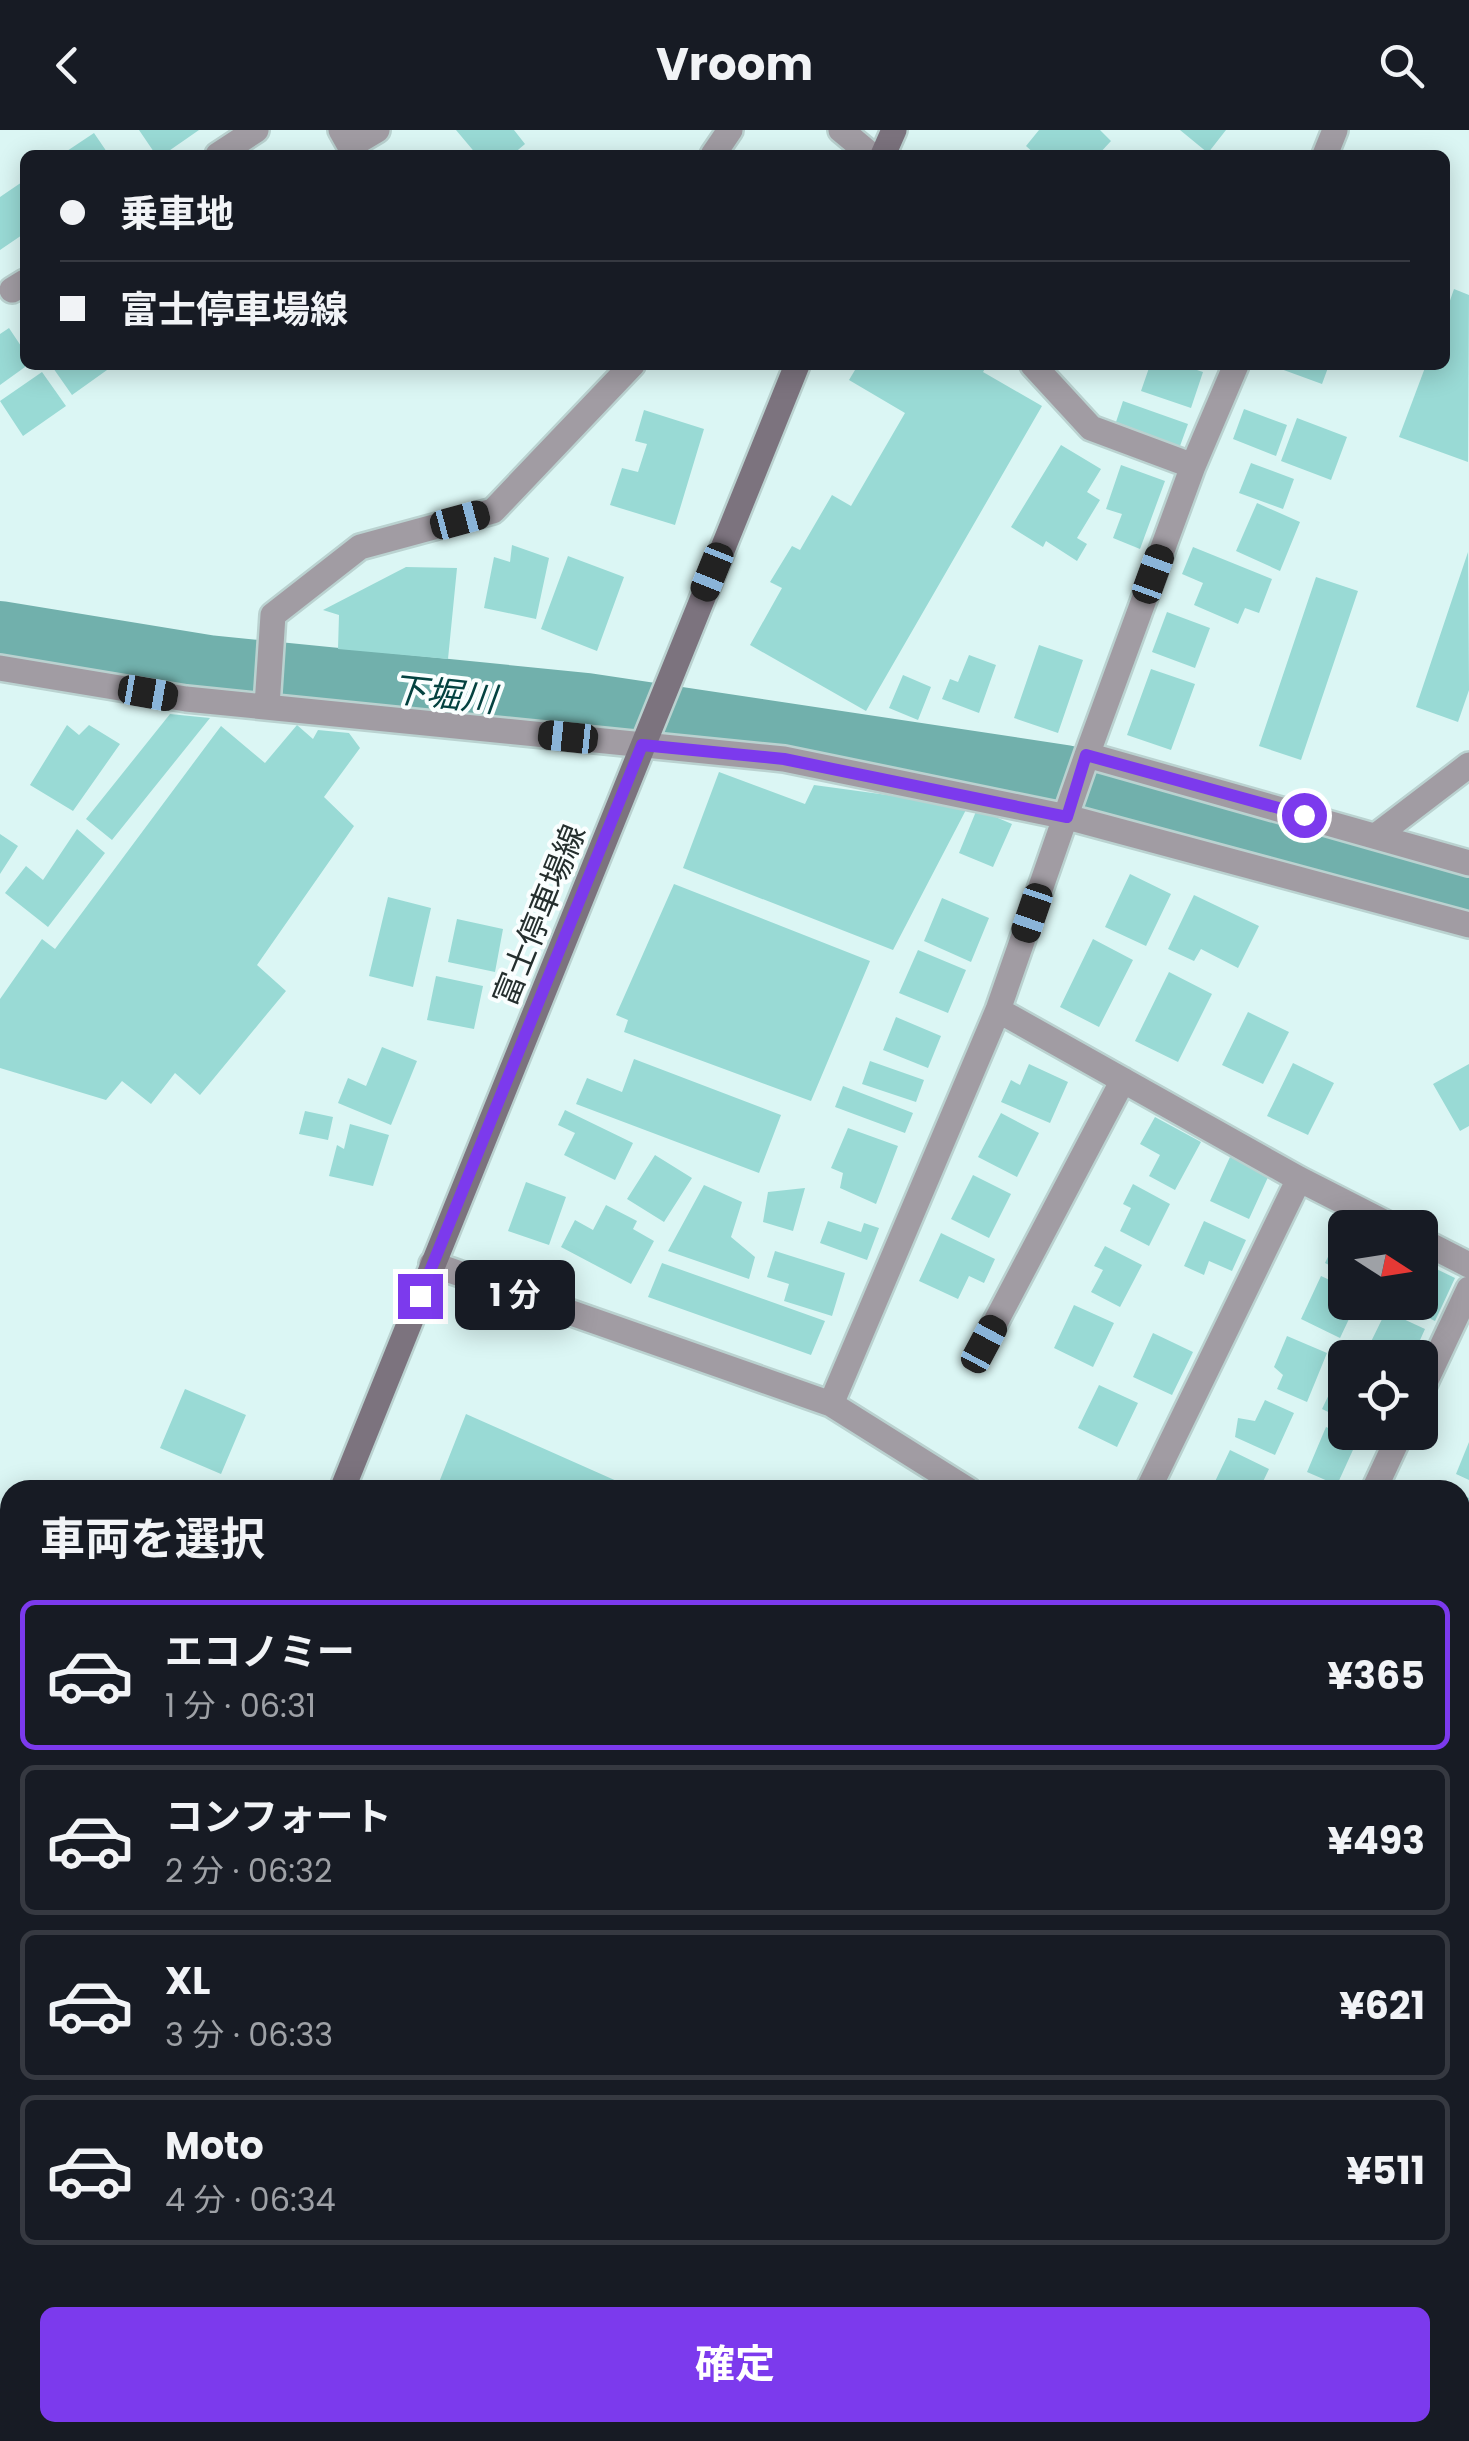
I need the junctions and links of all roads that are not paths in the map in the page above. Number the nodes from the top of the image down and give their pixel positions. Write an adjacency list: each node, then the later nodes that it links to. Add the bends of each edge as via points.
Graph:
1 (256, 130): 5 (street)
2 (341, 130): 3 (street, via 350,146)
3 (377, 130)
4 (841, 130): 6 (street)
5 (226, 150)
6 (864, 150)
7 (627, 370): 13 (street, via 492,511 360,547 273,615)
8 (795, 370): 14 (main road, 富士停車場線)
9 (1037, 370): 11 (street, via 1091,428)
10 (1234, 370): 11 (street)
11 (1193, 466): 15 (street)
12 (0, 668): 13 (street, via 186,699)
13 (268, 704): 14 (street)
14 (643, 744): 17 (street, via 784,759); 26 (main road, 富士停車場線)
15 (1086, 755): 17 (street); 18 (street)
16 (1469, 764): 18 (street)
17 (1067, 817): 20 (street); 21 (street)
18 (1376, 836): 19 (street)
19 (1469, 864)
20 (1469, 925)
21 (998, 1010): 22 (street); 31 (street)
22 (1123, 1080): 23 (street); 29 (street)
23 (1298, 1179): 24 (street); 35 (street)
24 (1359, 1210)
25 (1438, 1249): 27 (street)
26 (432, 1264): 31 (street); 33 (main road, 富士停車場線)
27 (1469, 1265)
28 (1469, 1290): 30 (street)
29 (984, 1344)
30 (1438, 1355)
31 (831, 1404): 34 (street)
32 (1393, 1450): 36 (street)
33 (346, 1480)
34 (952, 1480)
35 (1153, 1480)
36 (1379, 1480)

